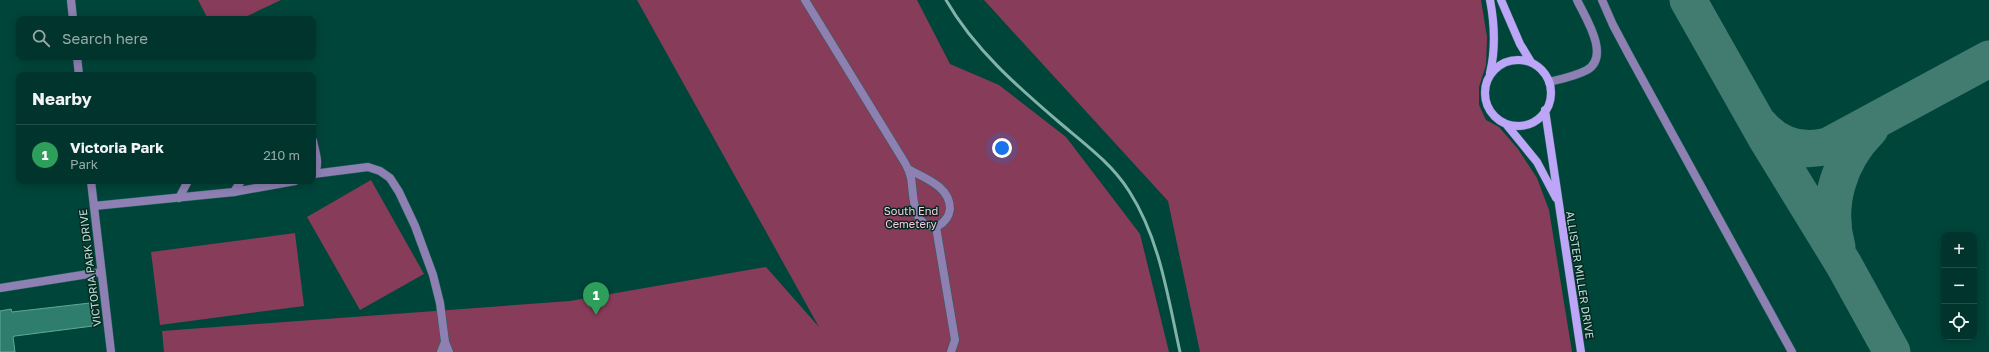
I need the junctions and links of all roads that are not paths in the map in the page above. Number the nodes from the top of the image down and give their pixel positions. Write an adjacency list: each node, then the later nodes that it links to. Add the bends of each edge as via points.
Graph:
1 (71, 0): 7 (street)
2 (805, 0): 17 (street)
3 (1490, 0): 11 (street, via 1495,31 1495,53)
4 (1501, 0): 9 (street, via 1520,44)
5 (1577, 0): 12 (street, via 1596,41 1598,53 1595,62 1588,69)
6 (1602, 0): 36 (street, via 1619,37)
7 (73, 16)
8 (77, 60): 10 (street)
9 (1531, 62): 11 (street, via 1508,61); 12 (street, via 1545,74)
10 (79, 72)
11 (1490, 74): 14 (street, via 1484,93 1486,103 1497,119)
12 (1549, 82): 13 (street, via 1550,97)
13 (1545, 110): 14 (street, via 1532,122 1524,125); 25 (street, ALLISTER MILLER DRIVE, via 1556,177)
14 (1506, 124): 25 (street, ALLISTER MILLER DRIVE, via 1537,162)
15 (316, 155): 16 (street)
16 (316, 169)
17 (908, 169): 27 (street, via 916,212 927,224); 27 (street, via 928,178 946,195 950,206 949,214 946,221)
18 (316, 175): 30 (street, via 368,167 390,178 415,226 433,275)
19 (91, 184): 26 (street, VICTORIA PARK DRIVE)
20 (186, 184): 24 (street)
21 (239, 184): 23 (street)
22 (278, 184): 23 (street)
23 (234, 192): 24 (street)
24 (179, 198): 26 (street)
25 (1557, 201): 35 (street, ALLISTER MILLER DRIVE)
26 (94, 206): 28 (street, VICTORIA PARK DRIVE)
27 (936, 226): 34 (street, via 955,340)
28 (101, 272): 29 (street); 31 (street, VICTORIA PARK DRIVE)
29 (0, 288)
30 (445, 342): 32 (street); 33 (street)
31 (111, 352)
32 (441, 352)
33 (449, 352)
34 (951, 352)
35 (1581, 352)
36 (1792, 352)

